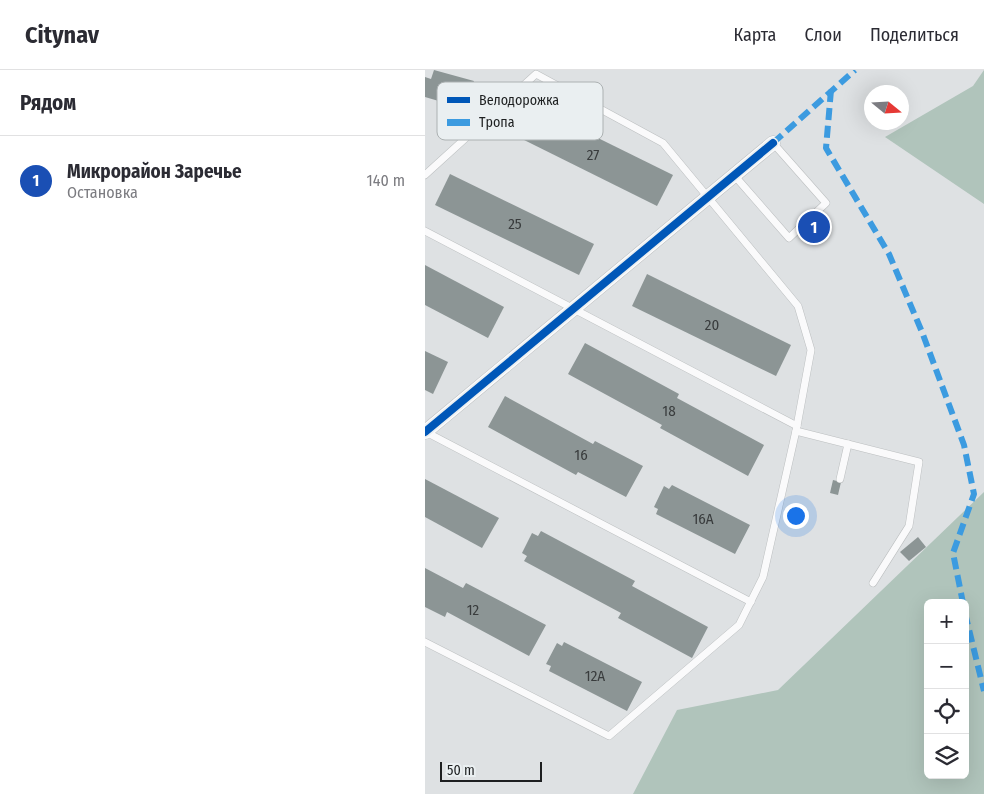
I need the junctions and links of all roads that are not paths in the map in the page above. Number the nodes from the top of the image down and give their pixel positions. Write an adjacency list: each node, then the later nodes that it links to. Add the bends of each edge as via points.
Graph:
1 (533, 72): 2 (lane); 3 (lane)
2 (523, 82)
3 (551, 82)
4 (603, 110): 9 (lane, via 663,143)
5 (462, 140): 7 (lane)
6 (773, 143): 8 (street); 8 (lane, via 826,203 789,238)
7 (425, 175)
8 (735, 175): 9 (street)
9 (708, 197): 11 (street); 12 (lane, via 798,306 811,350)
10 (425, 231): 11 (lane)
11 (573, 308): 12 (lane); 13 (street)
12 (797, 428): 14 (lane); 17 (lane, via 763,577)
13 (425, 431): 17 (lane)
14 (848, 444): 15 (lane); 16 (lane, via 919,462 909,526)
15 (840, 479)
16 (873, 583)
17 (751, 602): 18 (lane, via 739,626 609,736)
18 (425, 642)

